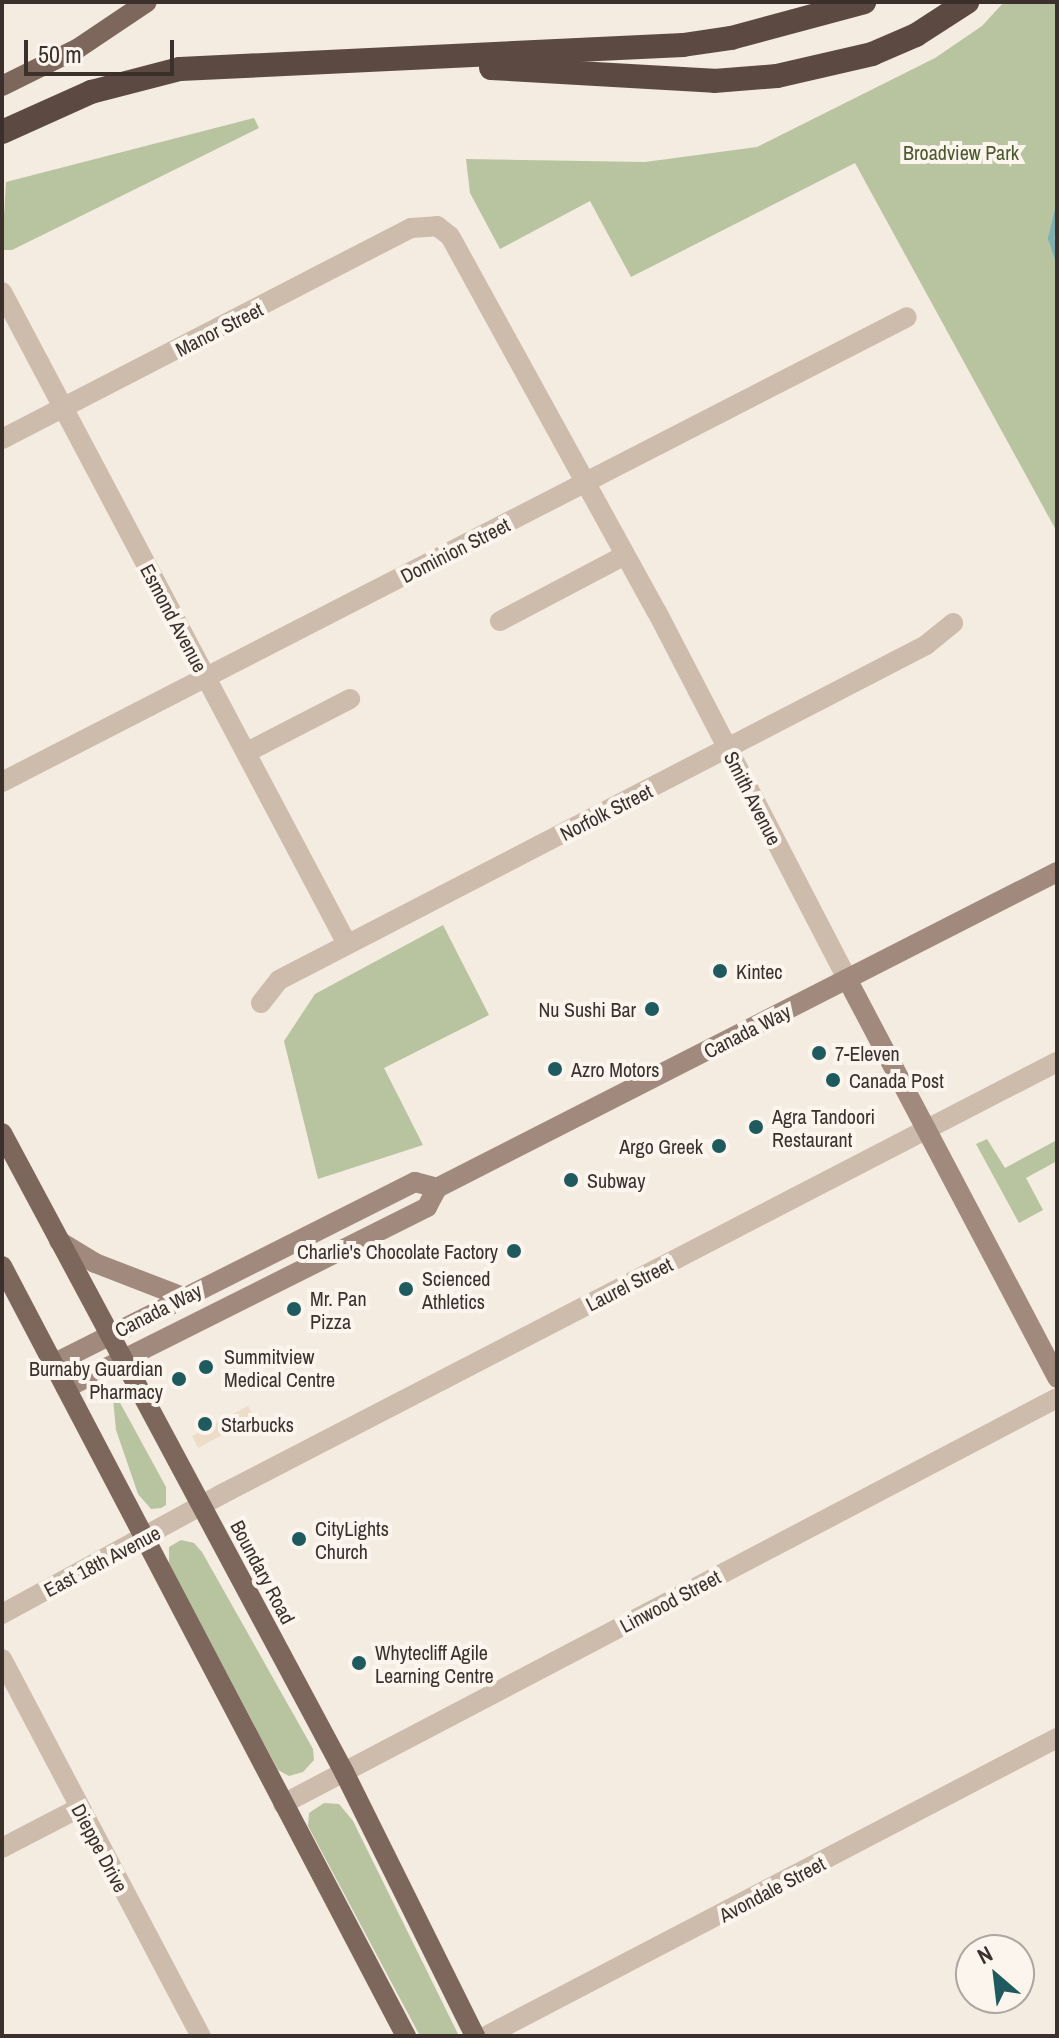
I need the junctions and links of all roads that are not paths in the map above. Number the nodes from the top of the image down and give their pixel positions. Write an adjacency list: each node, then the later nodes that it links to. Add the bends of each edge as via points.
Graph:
1 (147, 2): 5 (main road, via 77,49)
2 (864, 2): 4 (highway, via 731,38 683,45)
3 (967, 2): 4 (highway, via 916,35 872,54 777,76 674,79)
4 (417, 60): 6 (highway, via 180,69 91,92)
5 (2, 86)
6 (2, 132)
7 (437, 226): 10 (street, Manor Street, via 411,228); 12 (street, Smith Avenue, via 450,236)
8 (2, 292): 10 (street, Esmond Avenue)
9 (907, 317): 12 (street, Dominion Street)
10 (63, 408): 11 (street, Manor Street); 16 (street, Esmond Avenue)
11 (2, 439)
12 (586, 481): 13 (street, Smith Avenue); 16 (street, Dominion Street)
13 (625, 555): 14 (street); 18 (street, Smith Avenue)
14 (500, 621)
15 (953, 623): 18 (street, Norfolk Street, via 926,645)
16 (206, 677): 19 (street, Esmond Avenue); 20 (street, Dominion Street)
17 (350, 699): 19 (street)
18 (727, 748): 22 (street, Norfolk Street); 23 (street, Smith Avenue)
19 (247, 752): 22 (street, Esmond Avenue)
20 (2, 782)
21 (1057, 872): 23 (main road, Canada Way)
22 (347, 944): 24 (street, Norfolk Street, via 279,980)
23 (847, 979): 26 (main road, Smith Avenue); 28 (main road, Canada Way)
24 (261, 1003)
25 (1057, 1062): 26 (street, Laurel Street)
26 (927, 1130): 35 (main road, Smith Avenue); 38 (street, Laurel Street)
27 (2, 1133): 29 (main road, Boundary Road)
28 (437, 1188): 31 (main road, Canada Way, via 415,1182); 33 (main road, Canada Way, via 427,1207)
29 (59, 1241): 31 (main road, via 95,1263); 32 (main road, Boundary Road)
30 (2, 1266): 34 (main road)
31 (183, 1297): 32 (main road, Canada Way)
32 (109, 1335): 33 (main road, Boundary Road); 34 (main road, Canada Way)
33 (122, 1359): 36 (main road, Canada Way); 38 (main road, Boundary Road)
34 (53, 1364): 36 (main road)
35 (1057, 1378)
36 (66, 1388): 39 (main road)
37 (1057, 1398): 43 (street, Linwood Street)
38 (201, 1507): 39 (street, East 18th Avenue); 43 (main road, Boundary Road)
39 (144, 1539): 40 (street, East 18th Avenue); 44 (main road)
40 (2, 1614)
41 (2, 1659): 45 (street, Dieppe Drive)
42 (1057, 1738): 50 (street, Avondale Street)
43 (344, 1772): 44 (street, Linwood Street); 49 (main road, Boundary Road)
44 (283, 1804): 48 (main road)
45 (79, 1808): 46 (street); 47 (street, Dieppe Drive)
46 (2, 1848)
47 (201, 2036)
48 (406, 2036)
49 (475, 2036)
50 (486, 2036)

